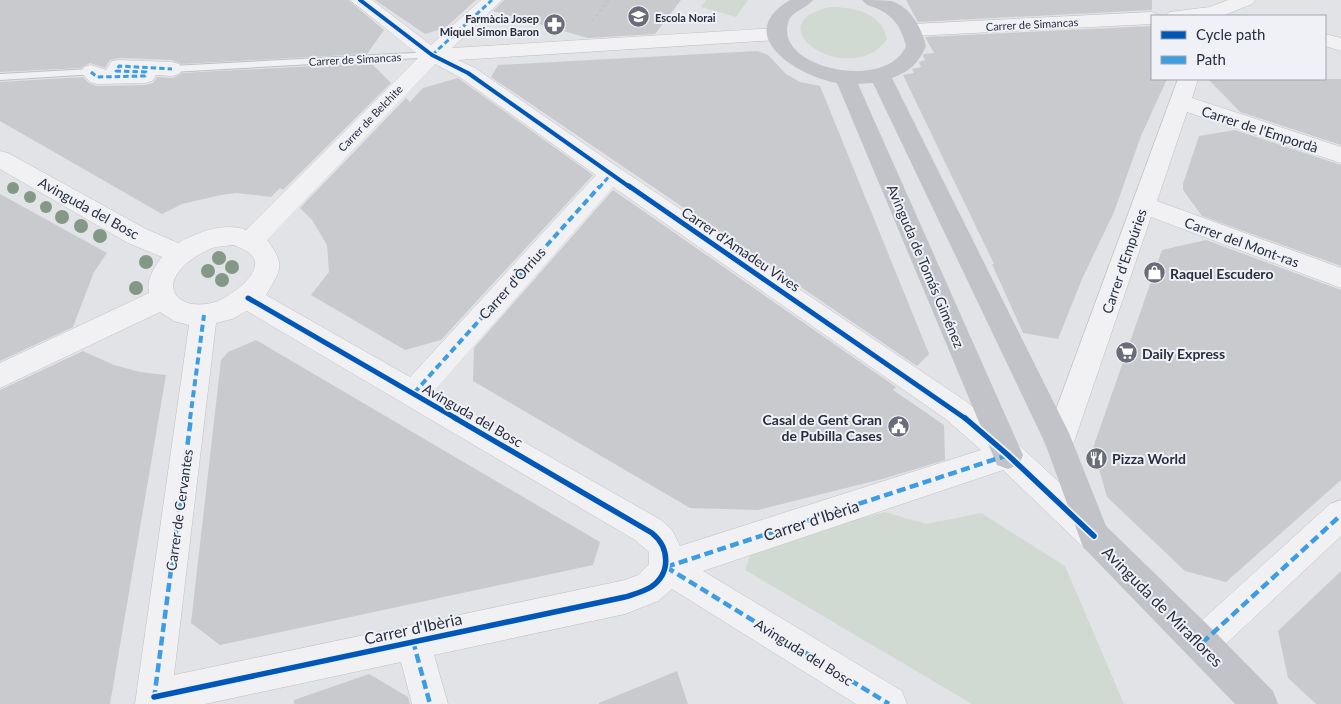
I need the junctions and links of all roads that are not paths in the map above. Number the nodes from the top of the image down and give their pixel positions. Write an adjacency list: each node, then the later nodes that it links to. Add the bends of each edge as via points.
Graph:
1 (360, 0): 13 (street, Carrer d'Amadeu Vives)
2 (492, 0): 13 (street, Carrer de Belchite)
3 (803, 0): 10 (street, via 786,11 778,22)
4 (872, 0): 9 (street, via 898,12 909,22)
5 (1194, 0): 7 (street)
6 (1245, 0): 7 (street)
7 (1218, 15)
8 (1151, 18): 9 (street, Carrer de Simancas)
9 (912, 30): 16 (street, via 916,46 910,58 898,68)
10 (777, 34): 13 (street, Carrer de Simancas); 18 (street, via 786,52 806,67)
11 (1326, 40): 12 (street)
12 (1341, 45)
13 (432, 55): 14 (lane, Carrer de Simancas); 23 (street, Carrer d'Amadeu Vives, via 468,73); 25 (street, Carrer de Belchite)
14 (172, 69): 15 (street, Carrer de Simancas, via 118,66 116,71 146,72 145,76 97,78)
15 (91, 72): 17 (lane, Carrer de Simancas)
16 (880, 75): 18 (street); 33 (street)
17 (0, 77)
18 (845, 78): 34 (street, Avinguda de Tomás Giménez)
19 (1188, 80): 20 (street, Carrer d'Empúries)
20 (1180, 102): 21 (street, Carrer de l'Empordà); 24 (street, Carrer d'Empúries)
21 (1341, 155)
22 (0, 159): 26 (street, Avinguda del Bosc, via 137,236)
23 (611, 174): 32 (street, Carrer d'Òrrius); 34 (street, Carrer d'Amadeu Vives, via 957,411)
24 (1143, 206): 27 (street, Carrer del Mont-ras); 33 (street, Carrer d'Empúries)
25 (252, 240): 26 (street, via 236,236 217,237 197,243); 28 (street, via 263,248 268,261 265,275)
26 (180, 254): 29 (street, via 162,276)
27 (1341, 278)
28 (248, 298): 30 (street, via 222,311); 32 (street, Avinguda del Bosc)
29 (162, 299): 30 (street, via 186,314); 31 (street)
30 (204, 315): 40 (street, Carrer de Cervantes)
31 (0, 376)
32 (414, 393): 37 (street, Avinguda del Bosc, via 655,535 665,550)
33 (1059, 442): 36 (street, Avinguda de Miraflores)
34 (1008, 455): 36 (street, Carrer d'Amadeu Vives); 37 (street, Carrer d'Ibèria)
35 (1341, 515): 39 (street)
36 (1094, 536): 39 (street, Avinguda de Miraflores)
37 (666, 567): 38 (street, Carrer d'Ibèria, via 652,586 625,597); 42 (street, Avinguda del Bosc)
38 (413, 641): 40 (street, Carrer d'Ibèria); 41 (street)
39 (1202, 643): 43 (street, Avinguda de Miraflores)
40 (153, 700)
41 (430, 704)
42 (889, 704)
43 (1260, 704)

